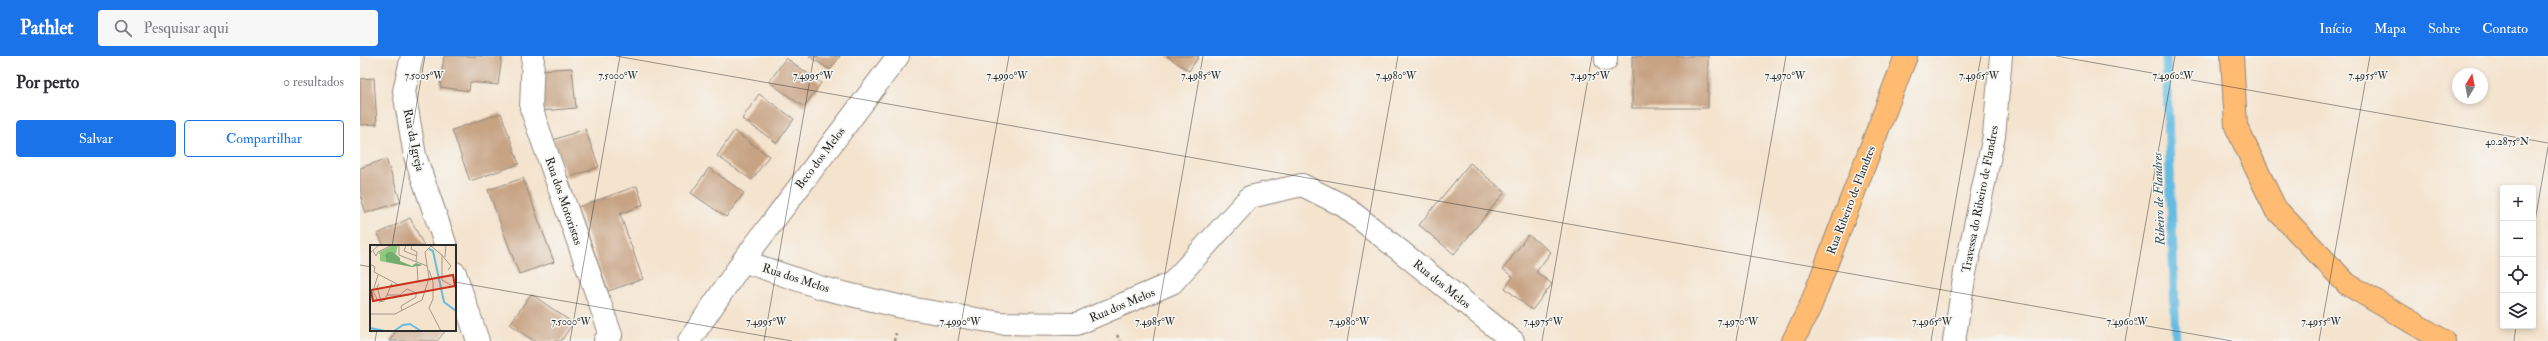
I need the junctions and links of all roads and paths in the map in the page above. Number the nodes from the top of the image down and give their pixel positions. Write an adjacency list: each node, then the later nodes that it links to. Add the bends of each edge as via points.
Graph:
1 (412, 56): 7 (street, Rua da Igreja, via 404,91 415,156)
2 (533, 56): 11 (street, Rua dos Motoristas, via 531,108 611,335)
3 (898, 56): 8 (street, Beco dos Melos)
4 (1906, 56): 14 (main road, Rua Ribeiro de Flandres, via 1812,300)
5 (2001, 56): 15 (street, Travessa do Ribeiro de Flandres, via 1994,136 1965,273)
6 (2232, 56): 16 (main road, via 2236,126 2275,208 2347,284)
7 (446, 245)
8 (743, 261): 12 (street); 13 (street, Rua dos Melos, via 822,288 902,308 1001,324 1077,324 1172,283 1250,197 1302,185 1344,206)
9 (456, 276): 10 (street)
10 (478, 341)
11 (605, 341)
12 (689, 341)
13 (1513, 341)
14 (1793, 341)
15 (1954, 341)
16 (2444, 341)

